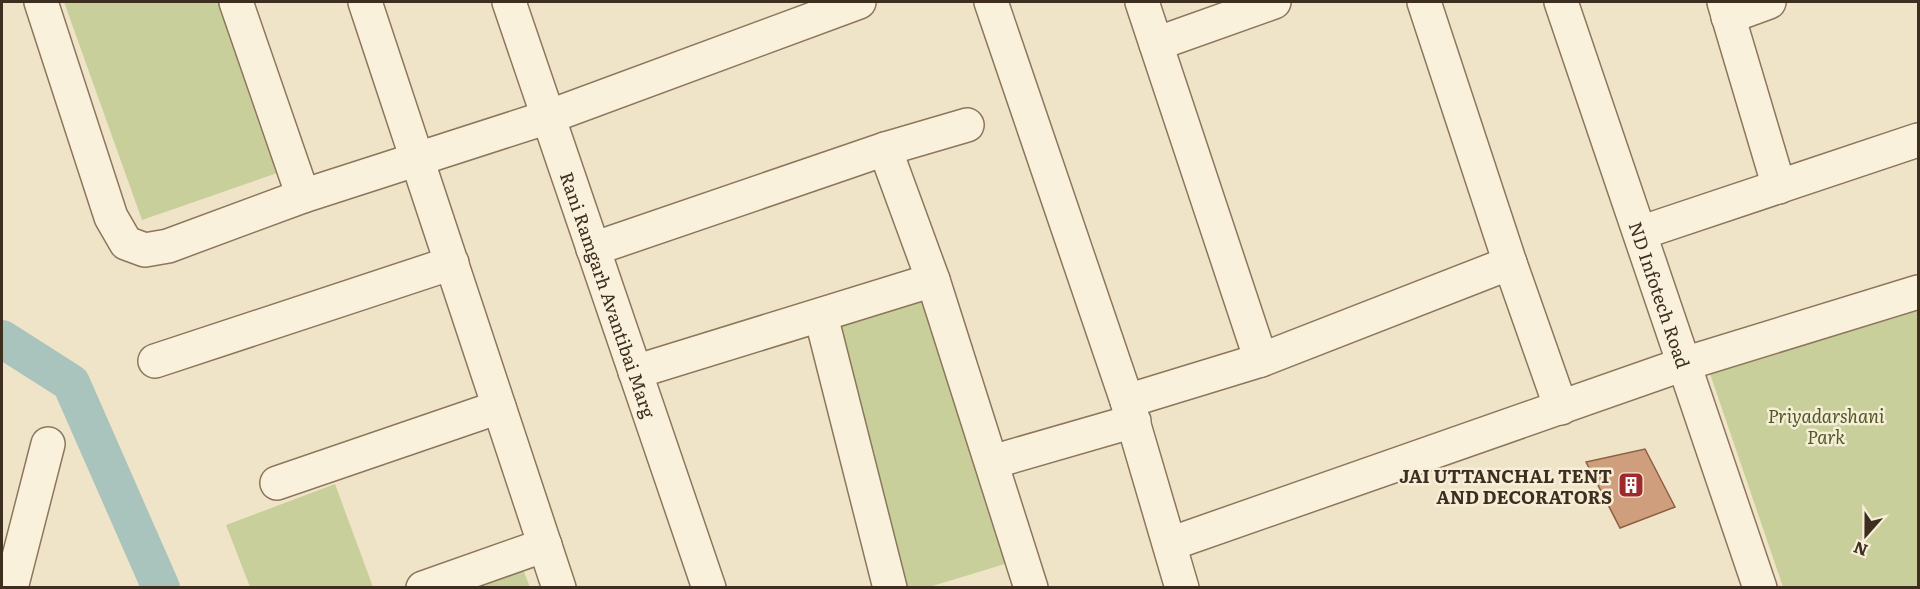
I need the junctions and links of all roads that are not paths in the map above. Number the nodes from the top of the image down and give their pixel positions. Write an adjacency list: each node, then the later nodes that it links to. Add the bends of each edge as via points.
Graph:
1 (41, 2): 20 (street, via 111,217 126,243 145,250 168,246)
2 (236, 2): 20 (street)
3 (365, 2): 18 (street)
4 (509, 2): 14 (street, Rani Ramgarh Avantibai Marg)
5 (859, 2): 14 (street)
6 (991, 2): 34 (street)
7 (1142, 2): 13 (street)
8 (1274, 2): 13 (street)
9 (1424, 2): 24 (street)
10 (1561, 2): 21 (street, ND Infotech Road)
11 (1769, 2): 12 (street)
12 (1726, 9): 19 (street)
13 (1156, 44): 28 (street)
14 (548, 117): 18 (street); 22 (street, Rani Ramgarh Avantibai Marg)
15 (967, 125): 17 (street)
16 (1918, 140): 19 (street)
17 (885, 149): 22 (street); 25 (street)
18 (418, 159): 20 (street); 23 (street)
19 (1779, 187): 21 (street)
20 (303, 196)
21 (1640, 233): 30 (street, ND Infotech Road)
22 (593, 249): 31 (street, Rani Ramgarh Avantibai Marg)
23 (452, 263): 29 (street); 32 (street)
24 (1510, 263): 28 (street); 33 (street)
25 (933, 280): 27 (street); 36 (street)
26 (1918, 292): 30 (street)
27 (821, 316): 31 (street); 45 (street)
28 (1261, 360): 34 (street)
29 (155, 361)
30 (1684, 364): 33 (street); 47 (street, ND Infotech Road)
31 (635, 372): 44 (street, Rani Ramgarh Avantibai Marg)
32 (499, 406): 37 (street); 38 (street)
33 (1561, 408): 39 (street)
34 (1130, 411): 36 (street); 39 (street)
35 (48, 444): 41 (street)
36 (992, 462): 40 (street)
37 (277, 483)
38 (544, 544): 42 (street); 43 (street)
39 (1170, 544): 46 (street)
40 (1028, 587)
41 (11, 588)
42 (423, 588)
43 (559, 588)
44 (710, 588)
45 (890, 588)
46 (1182, 588)
47 (1760, 588)

